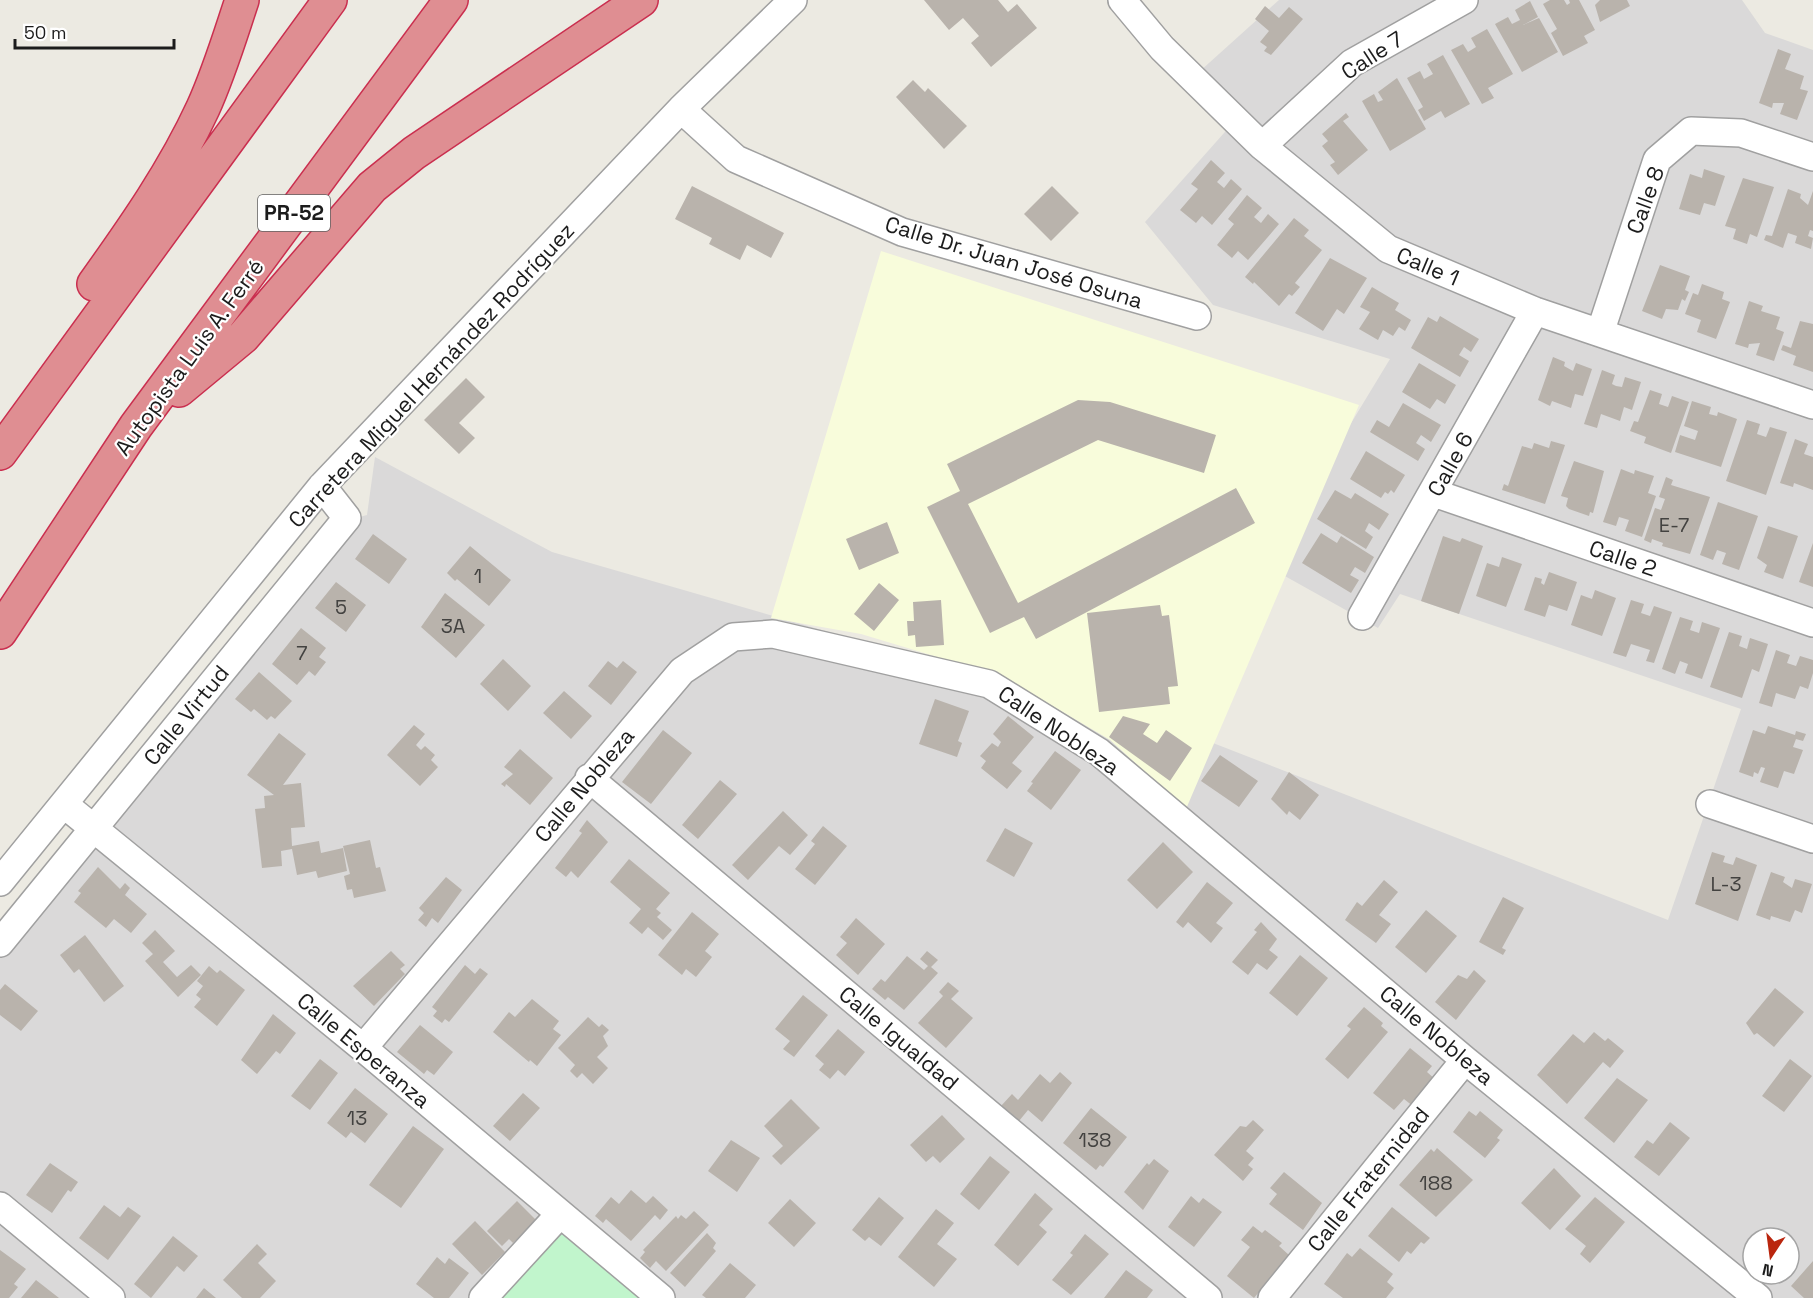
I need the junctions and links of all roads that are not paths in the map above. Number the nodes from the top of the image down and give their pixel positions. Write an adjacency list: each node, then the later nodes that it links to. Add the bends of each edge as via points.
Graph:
1 (242, 0): 15 (highway, via 219,71 181,152 114,256 14,395)
2 (330, 0): 17 (highway)
3 (451, 0): 16 (highway, Autopista Luis A. Ferré / PR-52)
4 (641, 0): 16 (highway, via 414,153 372,187 243,337)
5 (792, 0): 8 (street, Carretera Miguel Hernández Rodríguez)
6 (1122, 0): 9 (street, Calle 1, via 1162,48)
7 (1464, 0): 9 (street, Calle 7, via 1352,63)
8 (681, 109): 12 (street, Calle Dr. Juan José Osuna, via 736,159 902,232); 18 (street, Carretera Miguel Hernández Rodríguez)
9 (1262, 146): 11 (street, Calle 1, via 1388,249)
10 (1813, 157): 13 (street, Calle 8, via 1741,133 1690,131 1657,160)
11 (1535, 311): 13 (street, Calle 1); 19 (street, Calle 6)
12 (1197, 316)
13 (1600, 333): 14 (street, Calle 1)
14 (1813, 405)
15 (0, 426)
16 (136, 426): 22 (highway, Autopista Luis A. Ferré / PR-52)
17 (0, 453)
18 (322, 486): 25 (street, Carretera Miguel Hernández Rodríguez); 26 (street, Calle Virtud, via 346,518)
19 (1434, 493): 20 (street, Calle 6); 21 (street, Calle 2)
20 (1362, 616)
21 (1813, 624)
22 (0, 632)
23 (590, 778): 30 (street, Calle Nobleza); 31 (street, Calle Nobleza, via 682,670 732,637 773,634 989,684 1099,752); 37 (street, Calle Igualdad)
24 (1710, 804): 27 (street)
25 (65, 805): 26 (street, Calle Esperanza); 28 (street, Carretera Miguel Hernández Rodríguez)
26 (94, 827): 29 (street, Calle Virtud); 30 (street, Calle Esperanza)
27 (1813, 839)
28 (0, 882)
29 (0, 943)
30 (363, 1048): 33 (street, Calle Esperanza)
31 (1465, 1060): 38 (street, Calle Fraternidad); 39 (street, Calle Nobleza)
32 (0, 1206): 34 (street)
33 (560, 1214): 35 (street); 36 (street, Calle Esperanza)
34 (111, 1298)
35 (483, 1298)
36 (661, 1298)
37 (1208, 1298)
38 (1272, 1298)
39 (1758, 1298)

